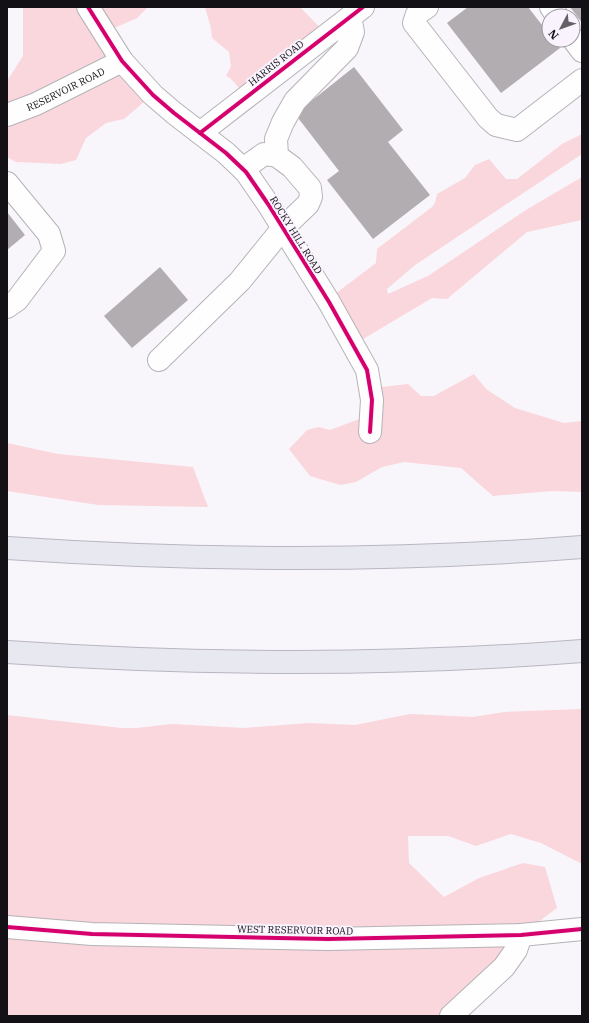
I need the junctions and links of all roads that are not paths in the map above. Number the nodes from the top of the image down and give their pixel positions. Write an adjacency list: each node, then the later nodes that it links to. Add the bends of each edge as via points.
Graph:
1 (88, 7): 4 (street, ROCKY HILL ROAD)
2 (423, 8): 5 (street, via 417,14 414,23 496,125 517,130)
3 (356, 12): 7 (street, HARRIS ROAD); 8 (street, via 347,48 295,102 283,122 276,139)
4 (122, 61): 6 (street, RESERVOIR ROAD); 7 (street, ROCKY HILL ROAD, via 153,95)
5 (582, 80)
6 (7, 116)
7 (200, 133): 9 (street, ROCKY HILL ROAD)
8 (277, 156): 9 (street, via 264,154); 11 (street, via 292,167 310,188 311,197 308,204)
9 (243, 169): 11 (street, ROCKY HILL ROAD)
10 (7, 183): 12 (street, via 49,234 54,251 17,300)
11 (283, 228): 13 (street, via 240,281); 14 (street, ROCKY HILL ROAD, via 367,370 372,400)
12 (7, 307)
13 (159, 360)
14 (370, 432)
15 (582, 547): 16 (highway, via 416,557 307,559 181,557)
16 (7, 548)
17 (582, 651): 18 (highway, via 413,660 295,662 177,661)
18 (7, 652)
19 (7, 927): 21 (street, WEST RESERVOIR ROAD, via 92,934 328,939)
20 (582, 929): 21 (street, WEST RESERVOIR ROAD)
21 (521, 935): 22 (street, via 516,950 504,967)
22 (451, 1016)

